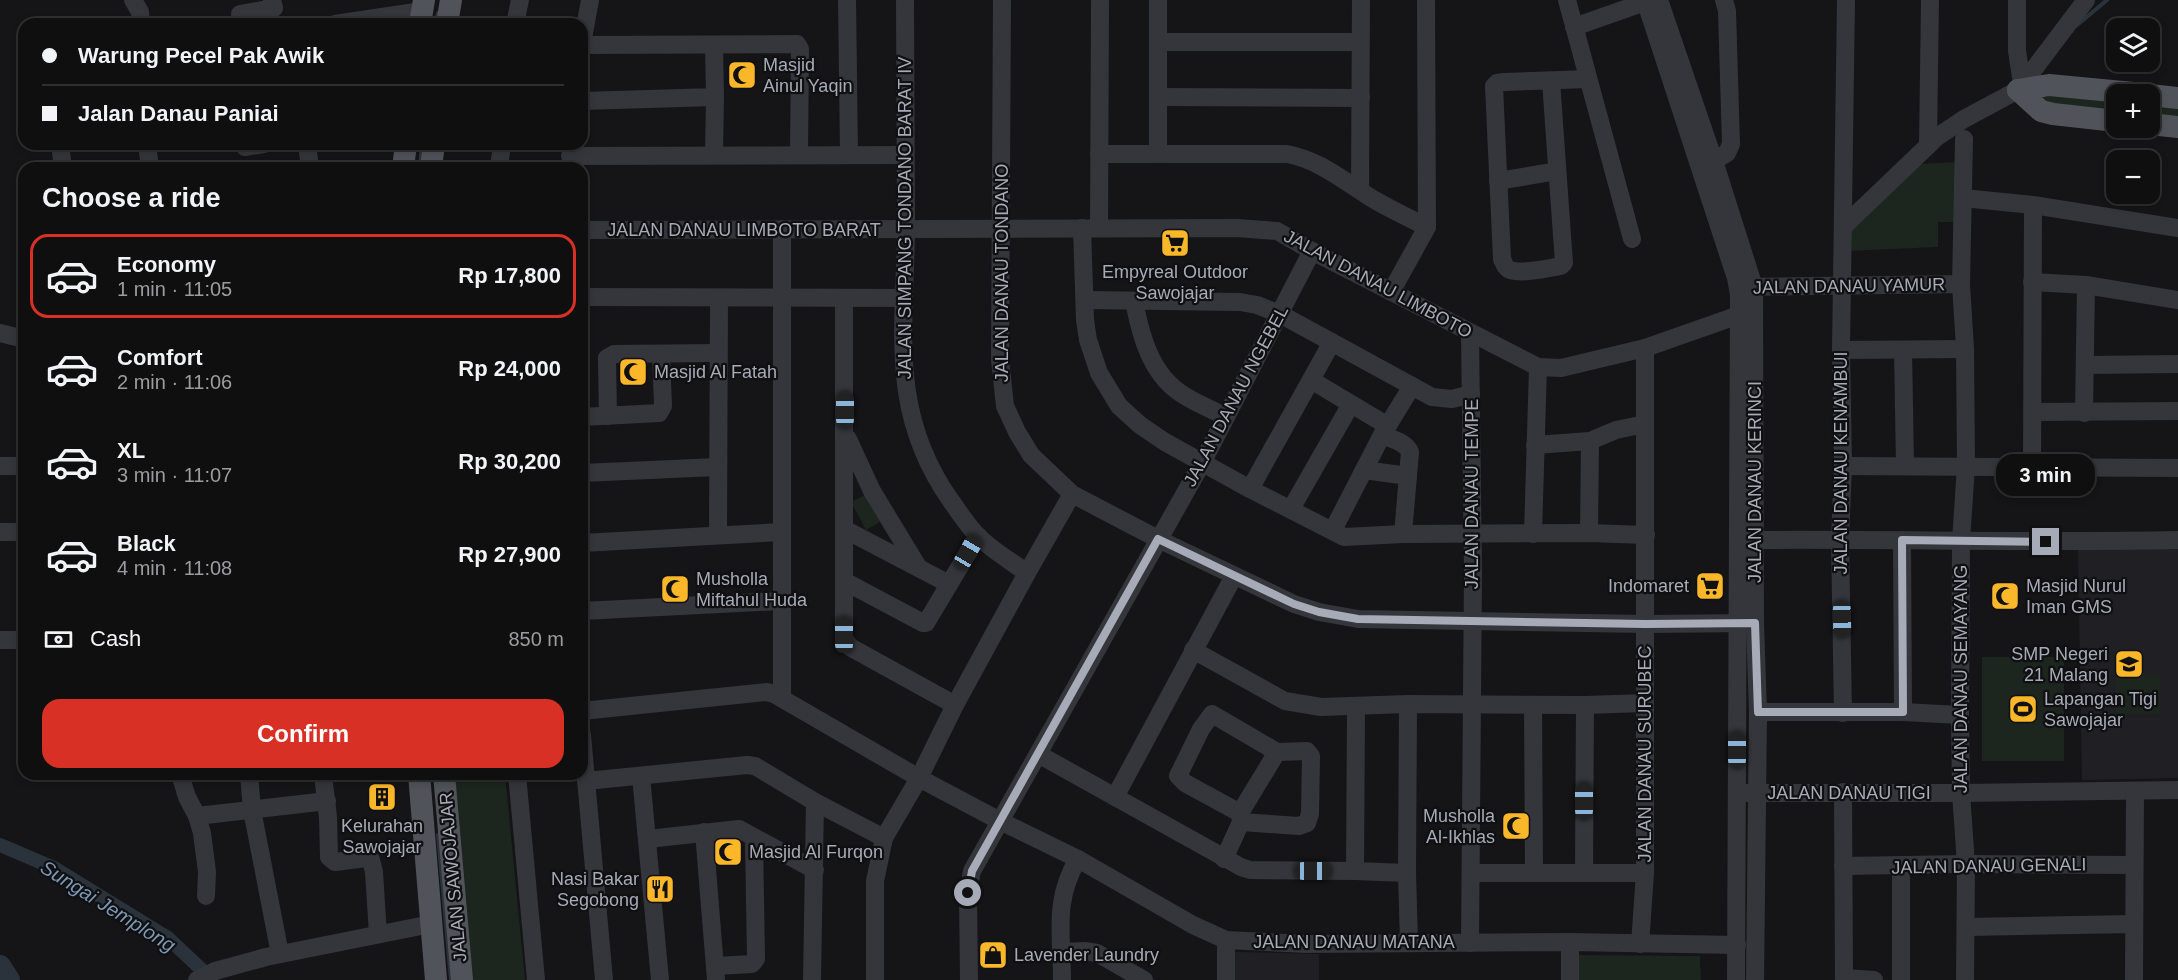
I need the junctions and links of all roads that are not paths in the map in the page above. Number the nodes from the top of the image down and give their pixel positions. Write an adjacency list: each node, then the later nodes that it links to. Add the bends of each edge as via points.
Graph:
1 (133, 0): 22 (street)
2 (272, 0): 21 (street, via 274,8)
3 (451, 0): 24 (main road)
4 (520, 0): 25 (street)
5 (590, 0): 26 (street)
6 (847, 0): 48 (street)
7 (905, 0): 52 (street, JALAN SIMPANG TONDANO BARAT IV)
8 (1002, 0): 65 (street, JALAN DANAU TONDANO)
9 (1100, 0): 49 (street)
10 (1158, 0): 28 (street)
11 (1361, 0): 29 (street)
12 (1426, 0): 60 (street)
13 (1567, 0): 27 (street)
14 (1724, 0): 54 (street, via 1731,144 1727,153)
15 (1846, 0): 61 (street, JALAN DANAU KENAMBUI)
16 (1930, 0): 46 (street)
17 (2017, 0): 34 (street)
18 (2086, 0): 34 (street)
19 (1650, 1): 27 (street); 54 (street, JALAN DANAU KERINCI); 74 (street, JALAN DANAU KERINCI)
20 (422, 12): 23 (street)
21 (240, 13)
22 (140, 18)
23 (378, 18)
24 (448, 18)
25 (516, 18)
26 (587, 18)
27 (1574, 27): 32 (street)
28 (1158, 42): 29 (street); 38 (street)
29 (1360, 42): 39 (street)
30 (588, 44): 31 (street)
31 (714, 45): 37 (street); 47 (street, via 798,45)
32 (1588, 80): 33 (street); 68 (street)
33 (1551, 81): 55 (street); 56 (street, via 1494,86)
34 (2020, 87): 35 (main road, via 2049,85); 42 (main road, via 2041,111); 46 (street)
35 (2106, 90)
36 (2160, 96): 40 (main road)
37 (715, 97): 41 (street); 51 (street)
38 (1158, 97): 39 (street); 50 (street)
39 (1361, 98): 57 (street)
40 (2178, 98)
41 (588, 101)
42 (2106, 120)
43 (2160, 125): 44 (main road)
44 (2178, 127)
45 (1964, 139): 58 (street, JALAN DANAU SEMAYANG)
46 (1928, 144): 61 (street)
47 (799, 154): 48 (street); 51 (street)
48 (849, 154): 52 (street)
49 (1099, 154): 50 (street); 62 (street)
50 (1158, 154): 57 (street, via 1294,156 1311,160)
51 (714, 155): 53 (street)
52 (905, 155): 66 (street, JALAN SIMPANG TONDANO BARAT IV)
53 (570, 156)
54 (1714, 161): 74 (street, JALAN DANAU KERINCI)
55 (1557, 171): 56 (street); 56 (street, via 1564,263 1561,266 1531,271 1506,268 1502,259)
56 (1498, 181)
57 (1359, 190): 60 (street)
58 (1963, 198): 59 (street); 71 (street, JALAN DANAU SEMAYANG)
59 (2033, 206): 63 (street); 70 (street)
60 (1426, 227): 75 (street)
61 (1843, 227): 72 (street, JALAN DANAU KENAMBUI)
62 (1091, 228): 65 (street, JALAN DANAU LIMBOTO); 69 (street, JALAN DANAU LIMBOTO, via 1258,229 1277,231); 81 (street)
63 (2178, 228)
64 (782, 229): 66 (street, JALAN DANAU LIMBOTO BARAT); 67 (street, JALAN DANAU LIMBOTO BARAT); 80 (street)
65 (1002, 229): 66 (street, JALAN DANAU LIMBOTO BARAT); 127 (street, JALAN DANAU TONDANO, via 1000,359 1005,406 1031,454)
66 (906, 230): 78 (street, JALAN SIMPANG TONDANO BARAT IV)
67 (588, 231)
68 (1632, 239)
69 (1312, 251): 75 (street, JALAN DANAU LIMBOTO); 84 (street, JALAN DANAU NGEBEL)
70 (2032, 282): 73 (street); 104 (street)
71 (1961, 284): 72 (street, JALAN DANAU YAMUR); 91 (street, JALAN DANAU SEMAYANG)
72 (1842, 285): 74 (street, JALAN DANAU YAMUR); 92 (street, JALAN DANAU KENAMBUI)
73 (2086, 285): 82 (street); 97 (street)
74 (1746, 287): 85 (street, JALAN DANAU KERINCI); 143 (street, JALAN DANAU KERINCI)
75 (1392, 292): 87 (street, JALAN DANAU LIMBOTO)
76 (588, 297): 79 (street)
77 (844, 298): 78 (street); 80 (street); 111 (street)
78 (904, 298): 140 (street, JALAN SIMPANG TONDANO BARAT IV, via 903,360 916,435 936,478)
79 (719, 299): 80 (street); 94 (street)
80 (782, 299): 133 (street)
81 (1085, 300): 83 (street); 114 (street, via 1093,356 1119,406 1140,425)
82 (2178, 300)
83 (1134, 301): 84 (street, via 1240,302); 108 (street, via 1141,335 1161,374 1184,396)
84 (1280, 314): 89 (street); 108 (street, JALAN DANAU NGEBEL)
85 (1738, 315): 90 (street, JALAN DANAU LIMBOTO); 156 (street, JALAN DANAU KERINCI)
86 (0, 333): 88 (street)
87 (1470, 333): 98 (street, JALAN DANAU LIMBOTO); 101 (street, JALAN DANAU TEMPE)
88 (18, 338)
89 (1332, 342): 99 (street); 100 (street)
90 (1645, 348): 98 (street, JALAN DANAU LIMBOTO, via 1560,368); 109 (street, JALAN DANAU SURUBEC)
91 (1965, 349): 93 (street); 119 (street, JALAN DANAU SEMAYANG)
92 (1841, 350): 93 (street); 118 (street, JALAN DANAU KENAMBUI)
93 (1903, 350): 115 (street)
94 (717, 353): 95 (street); 120 (street)
95 (661, 354): 106 (street, via 661,411 655,415); 106 (street, via 614,354 608,358)
96 (2178, 364): 97 (street)
97 (2085, 365): 105 (street)
98 (1538, 367): 113 (street)
99 (1311, 380): 102 (street); 126 (street)
100 (1412, 386): 101 (street, via 1442,399); 110 (street)
101 (1471, 394): 138 (street, JALAN DANAU TEMPE)
102 (1351, 404): 110 (street); 128 (street)
103 (2178, 411): 105 (street)
104 (2033, 412): 105 (street); 121 (street)
105 (2084, 412)
106 (608, 416): 107 (street)
107 (588, 417)
108 (1226, 417): 114 (street, JALAN DANAU NGEBEL)
109 (1645, 424): 112 (street); 139 (street, JALAN DANAU SURUBEC)
110 (1385, 431): 123 (street); 125 (street, via 1408,447)
111 (845, 432): 129 (street); 148 (street, via 872,491)
112 (1590, 441): 113 (street); 134 (street)
113 (1535, 445): 136 (street)
114 (1202, 463): 126 (street); 141 (street, JALAN DANAU NGEBEL)
115 (1905, 465): 118 (street); 119 (street)
116 (0, 466): 117 (street)
117 (18, 466)
118 (1843, 466): 142 (street, JALAN DANAU KENAMBUI)
119 (1966, 466): 121 (street); 146 (street, JALAN DANAU SEMAYANG)
120 (717, 467): 124 (street); 137 (street)
121 (2032, 468): 122 (street)
122 (2178, 468)
123 (1364, 470): 125 (street); 130 (street)
124 (588, 473)
125 (1408, 476): 135 (street)
126 (1250, 489): 128 (street)
127 (1072, 494): 141 (street, JALAN DANAU TONDANO); 149 (street)
128 (1291, 509): 130 (street)
129 (844, 529): 148 (street); 151 (street)
130 (1333, 530): 135 (street, via 1344,537)
131 (0, 532): 132 (street)
132 (18, 532)
133 (781, 532): 137 (street); 153 (street)
134 (1589, 533): 136 (street); 139 (street)
135 (1403, 534): 138 (street)
136 (1533, 534): 138 (street)
137 (718, 535): 147 (street)
138 (1473, 535): 155 (street, JALAN DANAU TEMPE)
139 (1646, 535): 157 (street, JALAN DANAU SURUBEC)
140 (978, 536): 149 (street, JALAN SIMPANG TONDANO BARAT IV); 152 (street)
141 (1158, 539): 150 (street, JALAN DANAU TONDANO); 175 (street, JALAN DANAU NGEBEL)
142 (1840, 539): 143 (street); 144 (street); 172 (street, JALAN DANAU KENAMBUI)
143 (1755, 540): 156 (street, JALAN DANAU KERINCI)
144 (1902, 540): 146 (street); 171 (street)
145 (2178, 540): 146 (street)
146 (1961, 541): 173 (street, JALAN DANAU SEMAYANG)
147 (588, 543)
148 (918, 567): 152 (street)
149 (1027, 573): 164 (street)
150 (1234, 576): 155 (street, JALAN DANAU TONDANO, via 1319,612 1358,619); 160 (street)
151 (844, 581): 152 (street, via 923,623 929,620); 164 (street, via 847,645)
152 (949, 584)
153 (781, 601): 154 (street); 161 (street)
154 (588, 611)
155 (1472, 621): 157 (street, JALAN DANAU TONDANO); 165 (street, JALAN DANAU TEMPE)
156 (1747, 623): 157 (street, JALAN DANAU TONDANO); 170 (street, JALAN DANAU KERINCI); 188 (street, JALAN DANAU KERINCI)
157 (1645, 624): 162 (street, JALAN DANAU SURUBEC)
158 (0, 639): 159 (street)
159 (18, 640)
160 (1193, 651): 168 (street, via 1285,701 1321,707); 191 (street)
161 (782, 698): 169 (street, via 766,692); 177 (street, JALAN DANAU MATANA)
162 (1645, 703): 167 (street); 214 (street, JALAN DANAU SURUBEC)
163 (1408, 704): 165 (street); 168 (street); 210 (street)
164 (955, 705): 177 (street)
165 (1473, 705): 166 (street); 211 (street, JALAN DANAU TEMPE)
166 (1533, 705): 167 (street); 212 (street)
167 (1585, 705): 213 (street)
168 (1356, 706): 209 (street)
169 (588, 710)
170 (1758, 712): 172 (street); 189 (street, JALAN DANAU KERINCI)
171 (1903, 712): 172 (street); 173 (street)
172 (1843, 713)
173 (1960, 715): 190 (street, JALAN DANAU SEMAYANG)
174 (1277, 752): 196 (street); 196 (street, via 1307,752 1311,756 1310,814 1306,823 1299,826); 196 (street, via 1215,715 1205,721 1178,776)
175 (1038, 754): 191 (street); 197 (street, JALAN DANAU NGEBEL)
176 (641, 776): 184 (street); 193 (street, via 755,766); 201 (street)
177 (919, 778): 197 (street, JALAN DANAU MATANA); 200 (street)
178 (182, 780): 195 (street)
179 (250, 780): 194 (street)
180 (325, 780): 192 (street)
181 (419, 780): 216 (main road, JALAN SAWOJAJAR)
182 (445, 780): 233 (main road, JALAN SAWOJAJAR)
183 (518, 780): 234 (street)
184 (586, 781): 235 (street)
185 (2178, 790): 186 (street, JALAN DANAU TIGI)
186 (2135, 791): 190 (street, JALAN DANAU TIGI); 205 (street)
187 (1843, 792): 189 (street, JALAN DANAU TIGI); 190 (street, JALAN DANAU TIGI); 206 (street)
188 (1737, 793): 189 (street, JALAN DANAU TIGI); 225 (street, JALAN DANAU KERINCI)
189 (1756, 793): 245 (street, JALAN DANAU KERINCI)
190 (1961, 794): 204 (street, JALAN DANAU SEMAYANG)
191 (1115, 797): 203 (street)
192 (327, 801): 194 (street); 219 (street, via 332,860 369,858 373,863)
193 (815, 802): 200 (street); 208 (street)
194 (252, 810): 195 (street); 227 (street)
195 (197, 816): 215 (street, via 205,847)
196 (1241, 817): 203 (street)
197 (1000, 821): 202 (street, JALAN DANAU MATANA); 239 (street, JALAN DANAU NGEBEL, via 972,871 969,884)
198 (704, 832): 199 (street, via 739,830); 201 (street); 228 (street)
199 (754, 838): 208 (street); 228 (street, via 756,958 752,963)
200 (884, 838): 238 (street, via 875,881)
201 (648, 839): 236 (street)
202 (1078, 859): 220 (street, JALAN DANAU MATANA); 226 (street, via 1062,896)
203 (1224, 859): 209 (street, via 1250,870)
204 (1966, 864): 205 (street, JALAN DANAU GENALI); 207 (street, JALAN DANAU GENALI); 218 (street, JALAN DANAU SEMAYANG)
205 (2134, 865): 217 (street)
206 (1843, 866): 207 (street, JALAN DANAU GENALI); 231 (street)
207 (1900, 866): 247 (street)
208 (815, 870): 237 (street)
209 (1354, 871): 210 (street)
210 (1407, 873): 222 (street)
211 (1471, 873): 212 (street); 223 (street, JALAN DANAU TEMPE)
212 (1534, 873): 213 (street)
213 (1584, 873): 214 (street)
214 (1645, 873): 224 (street, JALAN DANAU SURUBEC)
215 (206, 896)
216 (431, 924): 219 (street); 232 (main road, JALAN SAWOJAJAR)
217 (2134, 924): 218 (street); 249 (street)
218 (1966, 927): 248 (street, JALAN DANAU SEMAYANG)
219 (378, 934): 227 (street)
220 (1226, 940): 222 (street, JALAN DANAU MATANA); 242 (street)
221 (1570, 942): 223 (street, JALAN DANAU MATANA); 224 (street, JALAN DANAU MATANA); 243 (street)
222 (1409, 943): 223 (street, JALAN DANAU MATANA)
223 (1470, 943)
224 (1640, 944): 225 (street, JALAN DANAU MATANA)
225 (1737, 945): 244 (street, JALAN DANAU KERINCI)
226 (1062, 952): 229 (street, via 1091,952); 240 (street)
227 (280, 954): 230 (street)
228 (716, 973)
229 (1119, 973): 241 (street)
230 (204, 976)
231 (1844, 979): 246 (street)
232 (436, 980)
233 (462, 980)
234 (536, 980)
235 (604, 980)
236 (660, 980)
237 (812, 980)
238 (875, 980)
239 (969, 980)
240 (1062, 980)
241 (1144, 980)
242 (1226, 980)
243 (1570, 980)
244 (1736, 980)
245 (1755, 980)
246 (1874, 980)
247 (1900, 980)
248 (1965, 980)
249 (2134, 980)

